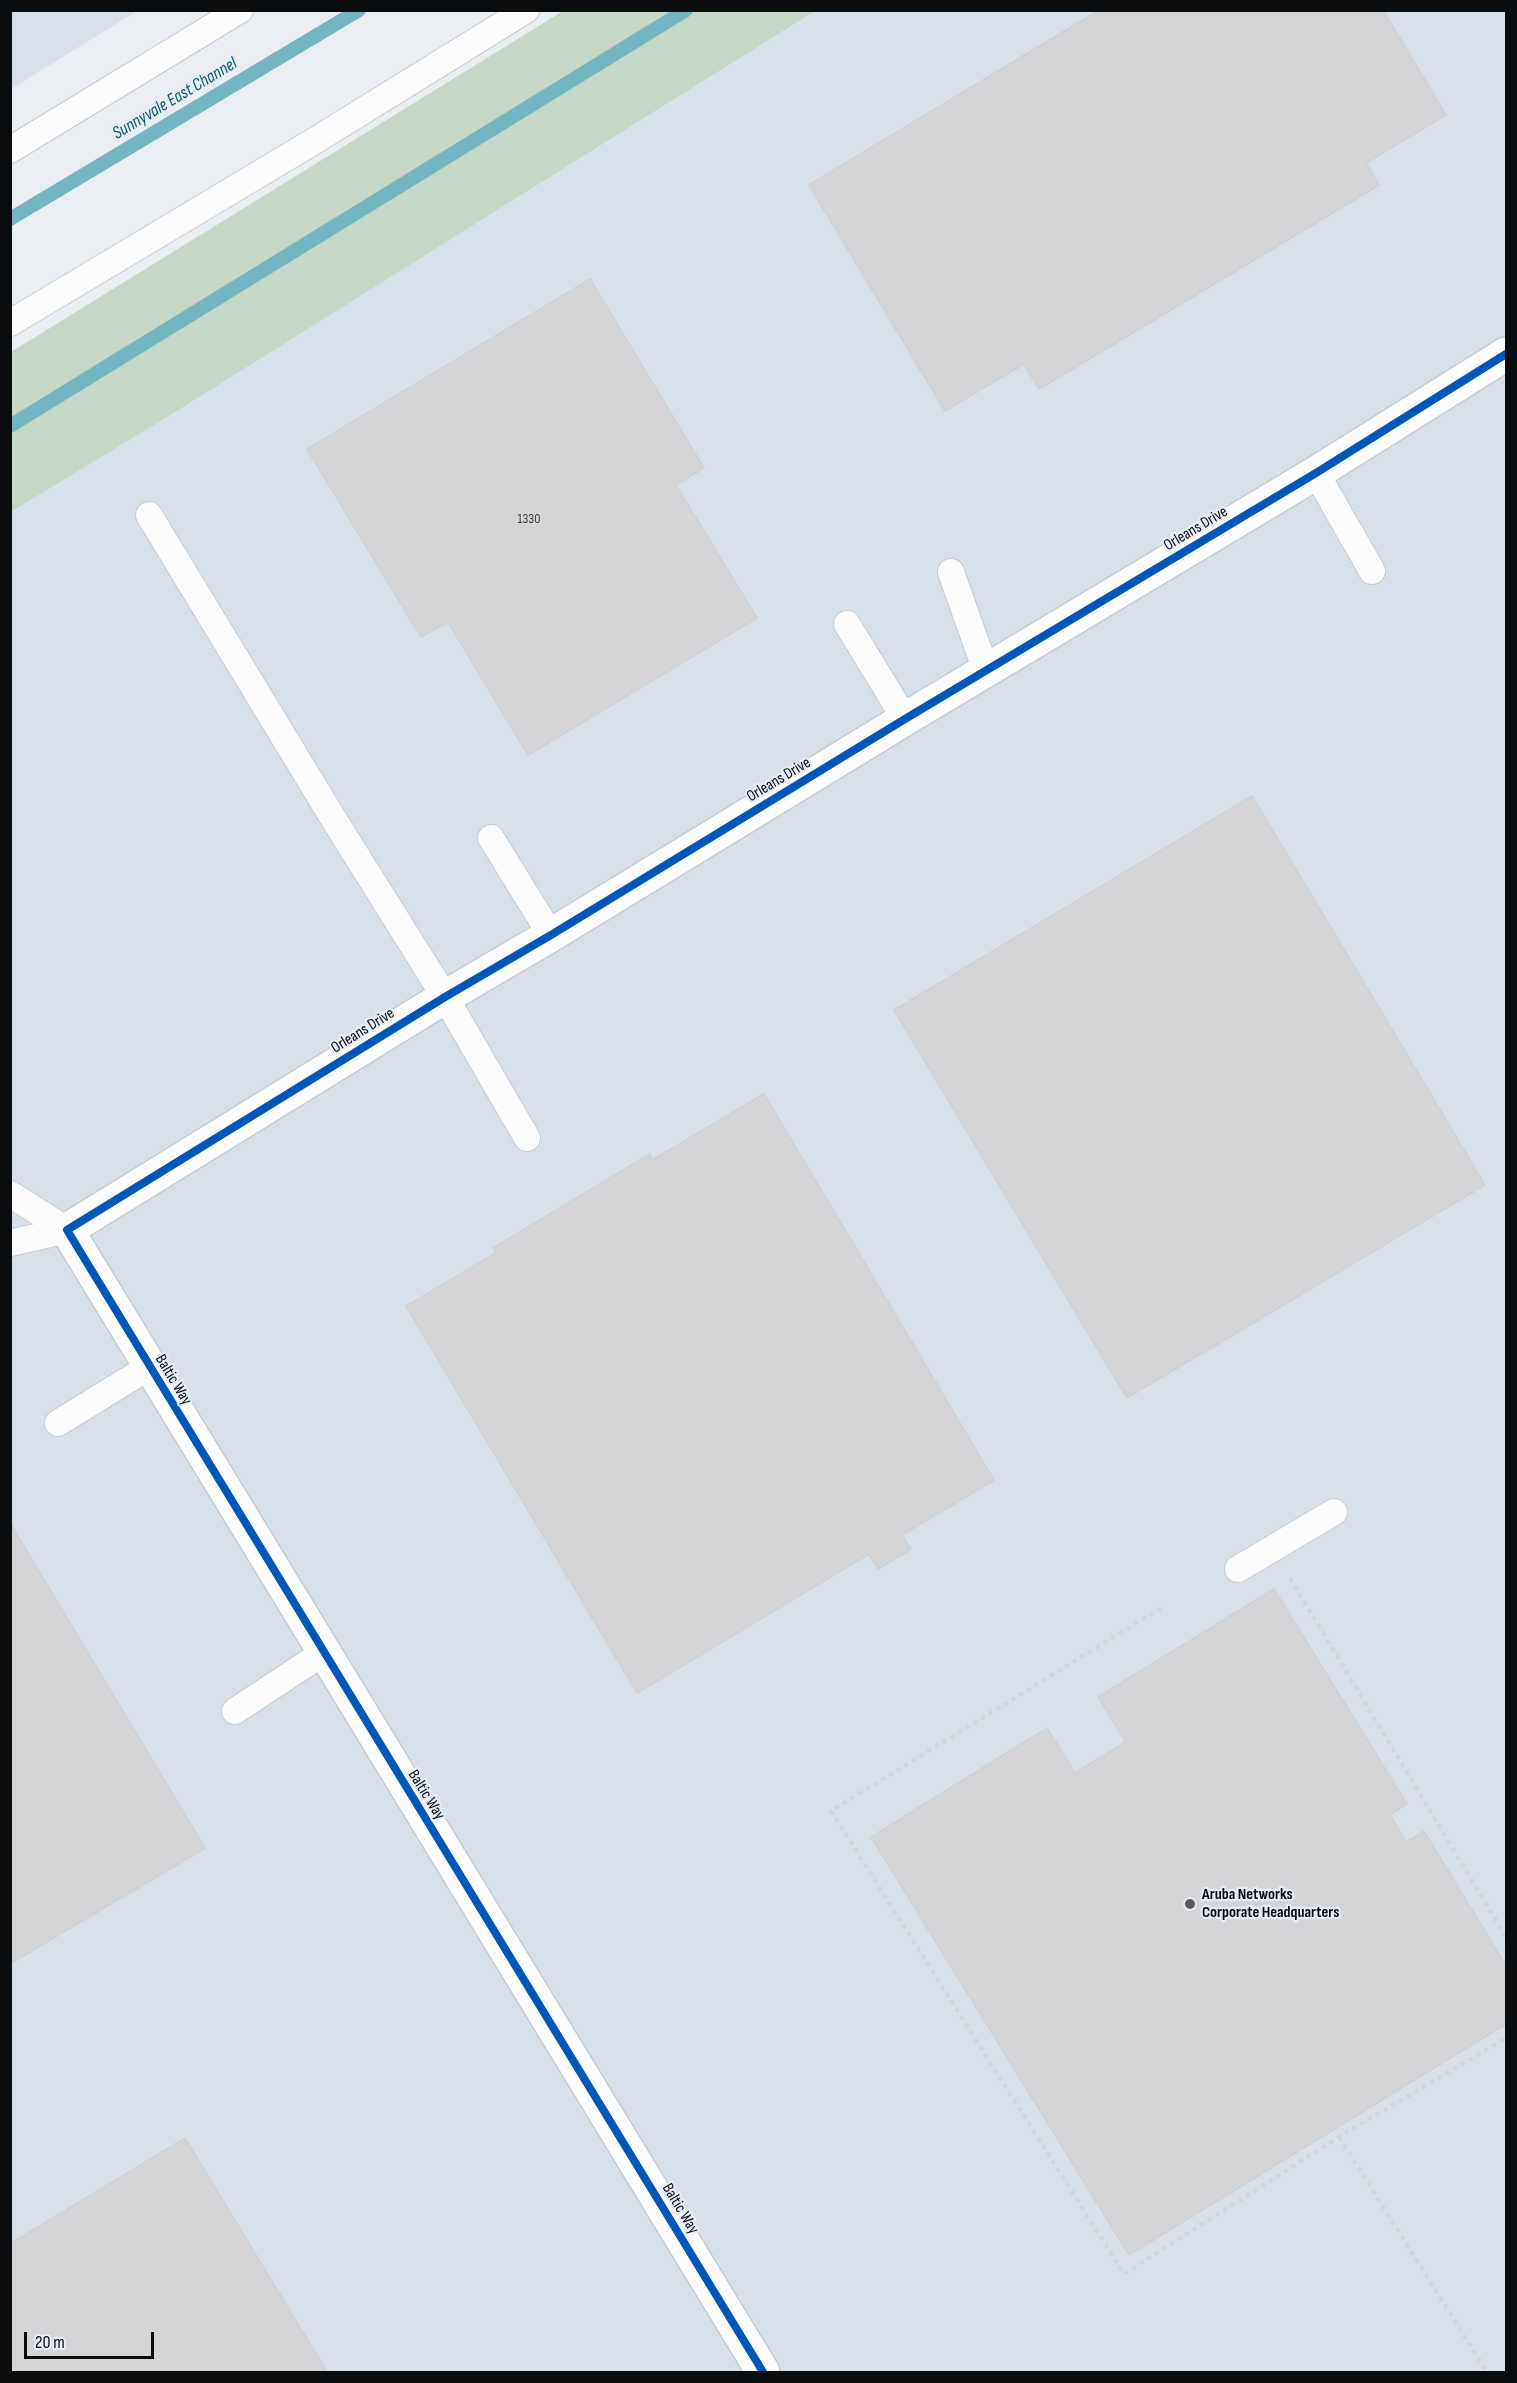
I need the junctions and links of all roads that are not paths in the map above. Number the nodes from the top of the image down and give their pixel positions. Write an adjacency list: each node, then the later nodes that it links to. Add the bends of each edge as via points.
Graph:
1 (240, 10): 3 (lane)
2 (526, 10): 4 (lane)
3 (10, 150)
4 (10, 323)
5 (1506, 354): 6 (street, Orleans Drive)
6 (1316, 473): 8 (lane); 11 (street, Orleans Drive)
7 (149, 516): 15 (lane)
8 (1372, 571)
9 (951, 572): 11 (lane)
10 (847, 624): 12 (lane)
11 (986, 671): 12 (street, Orleans Drive)
12 (905, 719): 14 (street, Orleans Drive)
13 (491, 838): 14 (lane)
14 (551, 935): 15 (street, Orleans Drive)
15 (445, 997): 16 (lane); 18 (street, Orleans Drive)
16 (527, 1138)
17 (10, 1194): 18 (lane)
18 (67, 1230): 19 (lane); 20 (street, Baltic Way)
19 (10, 1243)
20 (150, 1367): 21 (lane); 24 (street, Baltic Way)
21 (58, 1423)
22 (1334, 1512): 23 (lane)
23 (1238, 1569)
24 (323, 1653): 25 (lane); 26 (street, Baltic Way)
25 (235, 1711)
26 (763, 2373)

